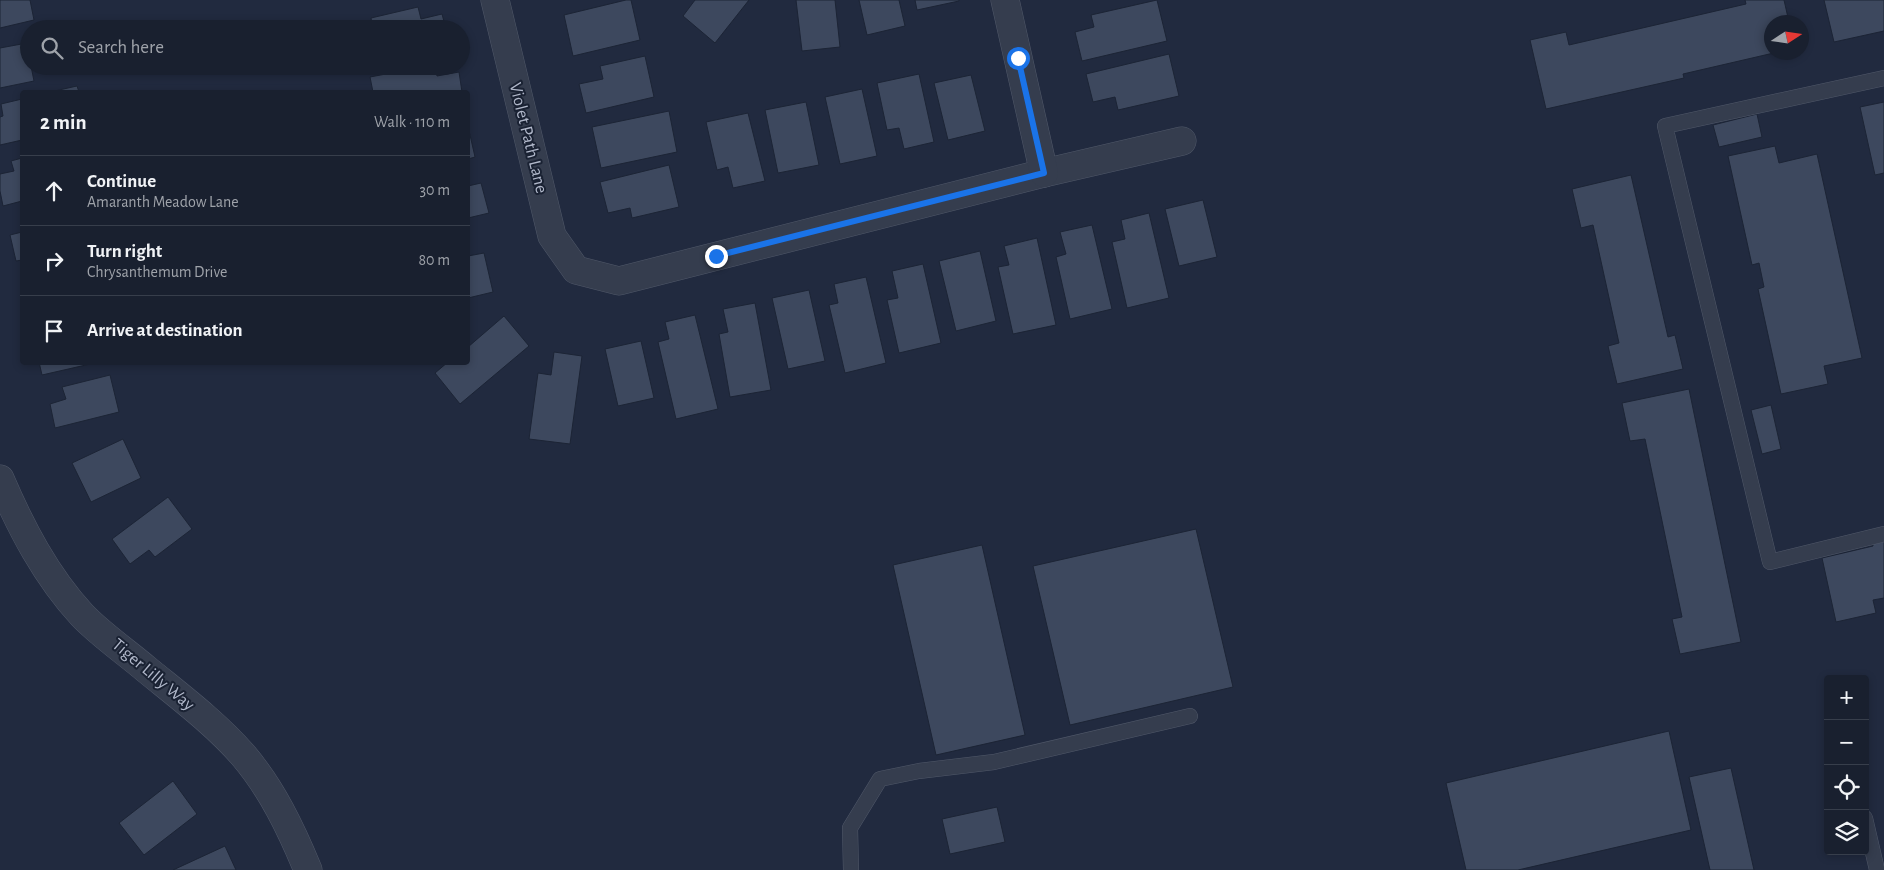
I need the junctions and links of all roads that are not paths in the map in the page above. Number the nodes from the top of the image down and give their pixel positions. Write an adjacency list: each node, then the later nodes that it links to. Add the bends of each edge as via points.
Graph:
1 (494, 0): 5 (street, Violet Path Lane, via 552,236 576,270 619,281)
2 (1005, 0): 5 (street)
3 (1884, 78): 7 (lane, via 1665,126 1770,562)
4 (1182, 141): 5 (street)
5 (1044, 173)
6 (0, 479): 10 (street, Tiger Lilly Way, via 18,521 59,587 83,616 242,754 290,827)
7 (1884, 534)
8 (1190, 716): 11 (lane, via 994,762 919,771 880,780 850,828)
9 (1869, 835): 12 (lane)
10 (308, 870)
11 (851, 870)
12 (1877, 870)

